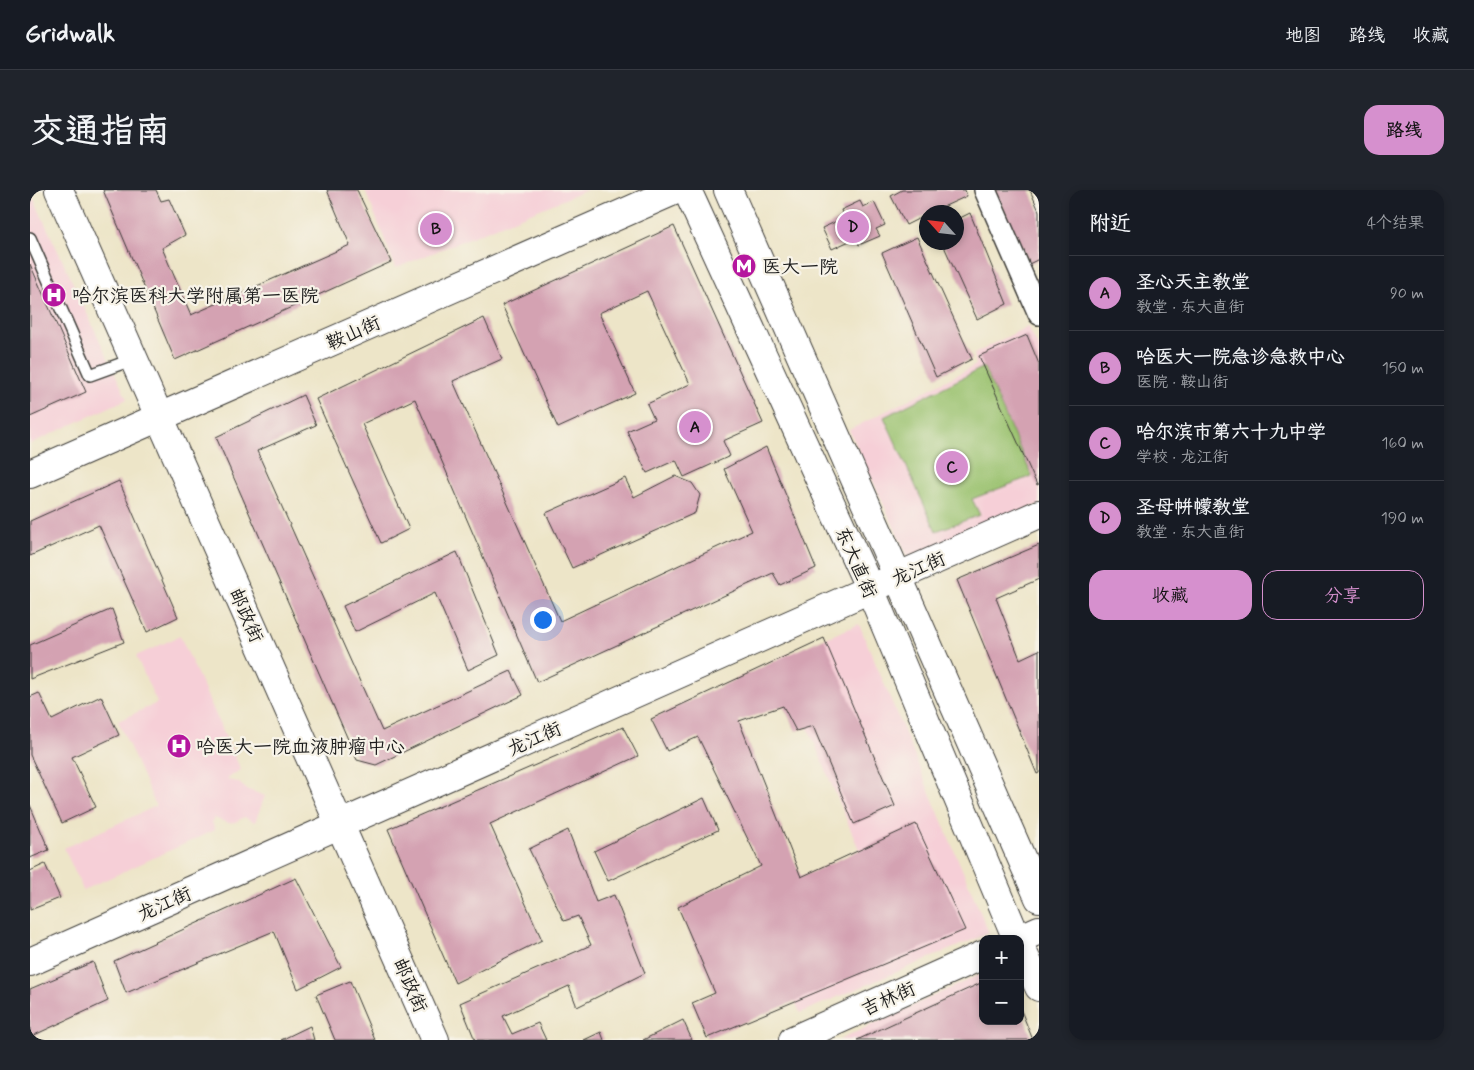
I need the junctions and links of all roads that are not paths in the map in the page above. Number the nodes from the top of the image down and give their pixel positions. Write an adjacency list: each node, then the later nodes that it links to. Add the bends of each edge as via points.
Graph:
1 (59, 190): 8 (street, 邮政街)
2 (676, 190): 9 (street, 鞍山街)
3 (687, 190): 13 (street, 东大直街)
4 (728, 190): 12 (street, 东大直街)
5 (985, 190): 7 (street)
6 (30, 238): 8 (lane, via 90,375)
7 (1039, 314)
8 (134, 359): 9 (street, 邮政街)
9 (160, 418): 10 (street, 鞍山街); 14 (street, 邮政街)
10 (30, 474)
11 (1039, 514): 12 (street, 龙江街)
12 (898, 577): 13 (street, 龙江街); 15 (street, 东大直街)
13 (870, 590): 14 (street, 龙江街); 17 (street, 东大直街)
14 (340, 825): 21 (street, 龙江街); 23 (street, 邮政街)
15 (1039, 898)
16 (1039, 930): 18 (street)
17 (1016, 935)
18 (1024, 936)
19 (1024, 955): 22 (street)
20 (979, 957): 24 (street, 吉林街)
21 (30, 962)
22 (1039, 987)
23 (435, 1040)
24 (792, 1040)

